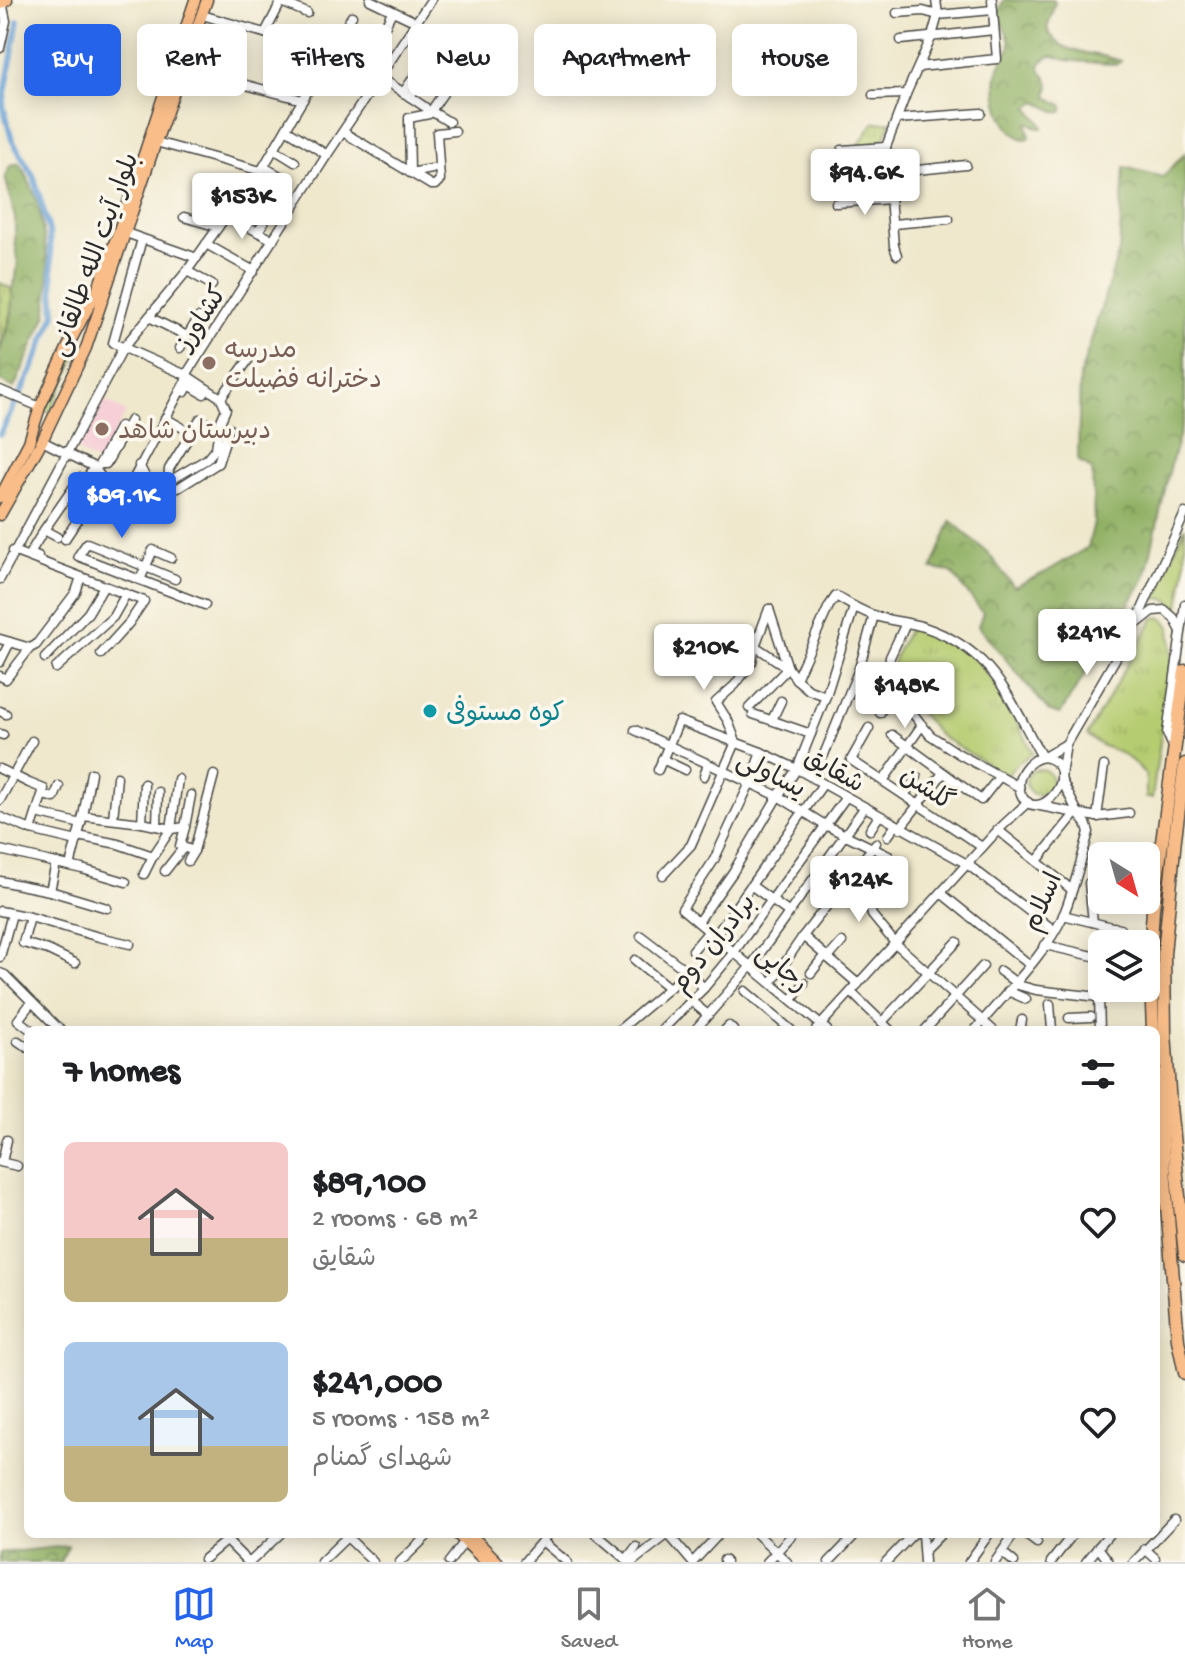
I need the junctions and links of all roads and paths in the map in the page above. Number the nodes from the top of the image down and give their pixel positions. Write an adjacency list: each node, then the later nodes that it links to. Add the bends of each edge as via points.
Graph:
1 (207, 0): 8 (main road, بلوار آیت الله طالقانی)
2 (370, 0): 9 (street)
3 (431, 0): 14 (street, کشاورز)
4 (936, 0): 12 (street)
5 (279, 1): 10 (street); 16 (street)
6 (3, 2): 15 (street)
7 (992, 5): 12 (street); 19 (street)
8 (196, 6): 20 (street); 76 (main road, بلوار آیت الله طالقانی, via 108,261)
9 (392, 11): 14 (street); 18 (street)
10 (307, 13)
11 (897, 13): 12 (street)
12 (938, 15): 21 (street)
13 (352, 16): 17 (street)
14 (416, 22): 24 (street, کشاورز)
15 (3, 24): 23 (street)
16 (269, 24)
17 (348, 24)
18 (386, 24)
19 (994, 30): 21 (street); 25 (street, via 997,59)
20 (263, 32)
21 (932, 36): 22 (street); 25 (street)
22 (901, 40)
23 (0, 48)
24 (392, 58)
25 (919, 67): 28 (street)
26 (247, 85): 35 (street)
27 (392, 85): 29 (street)
28 (906, 94): 30 (street); 38 (street)
29 (407, 95): 29 (street, via 433,49 440,54); 36 (street)
30 (873, 95)
31 (172, 96): 43 (main road, بلوار آیت الله طالقانی)
32 (305, 96): 35 (street)
33 (367, 96): 42 (street, کشاورز)
34 (438, 96): 36 (street)
35 (303, 100): 40 (street)
36 (428, 109): 39 (street); 52 (street, via 426,115 409,118)
37 (981, 113): 38 (street)
38 (897, 119): 44 (street)
39 (449, 122)
40 (286, 129): 45 (street); 47 (street)
41 (455, 131): 52 (street, via 437,133 438,183 431,185)
42 (343, 132): 47 (street, کشاورز); 52 (street)
43 (156, 142): 50 (street); 64 (main road, بلوار آیت الله طالقانی)
44 (886, 147): 46 (street); 53 (street)
45 (274, 149): 48 (street); 50 (street)
46 (842, 150)
47 (327, 155): 66 (street, کشاورز)
48 (295, 162)
49 (966, 165): 53 (street)
50 (262, 169): 54 (street, via 285,179); 57 (street, via 251,195)
51 (432, 169): 52 (street)
52 (410, 173)
53 (888, 173): 55 (street)
54 (275, 194)
55 (890, 199): 56 (street); 61 (street)
56 (836, 203)
57 (226, 215): 62 (street); 63 (street)
58 (184, 217): 62 (street)
59 (267, 217): 63 (street)
60 (949, 219): 61 (street)
61 (893, 224): 68 (street)
62 (222, 227): 67 (street)
63 (258, 232): 66 (street)
64 (126, 233): 65 (street); 77 (main road, بلوار آیت الله طالقانی)
65 (142, 239): 69 (street); 78 (street, via 113,343)
66 (273, 240): 71 (street, کشاورز)
67 (206, 244): 69 (street); 71 (street)
68 (897, 255)
69 (197, 258): 70 (street)
70 (187, 271): 72 (street); 73 (street)
71 (254, 271): 81 (street, کشاورز)
72 (212, 285)
73 (149, 317): 75 (street); 78 (street)
74 (199, 317): 75 (street)
75 (187, 336): 79 (street)
76 (70, 342): 77 (main road, via 82,339); 86 (main road, بلوار آیت الله طالقانی)
77 (86, 348): 87 (main road, بلوار آیت الله طالقانی)
78 (123, 348): 81 (street); 95 (street)
79 (180, 348)
80 (249, 359): 84 (street)
81 (187, 375): 82 (street); 89 (street, کشاورز)
82 (207, 389): 84 (street); 89 (street, via 204,394 189,385)
83 (4, 392): 85 (street); 86 (street)
84 (221, 398): 96 (street, via 226,409)
85 (0, 403)
86 (35, 405): 87 (main road, via 44,416); 103 (main road, بلوار آیت الله طالقانی, via 29,442)
87 (55, 412): 94 (main road, بلوار آیت الله طالقانی)
88 (131, 420): 98 (street, via 106,464)
89 (167, 420): 92 (street); 97 (street)
90 (120, 426): 98 (street)
91 (211, 426): 99 (street, via 200,419 169,469)
92 (181, 427)
93 (229, 428): 96 (street)
94 (42, 441): 95 (street); 107 (main road, بلوار آیت الله طالقانی)
95 (66, 452): 98 (street); 109 (street)
96 (218, 454): 99 (street); 101 (street, via 218,463 178,488)
97 (139, 465): 101 (street); 102 (street)
98 (97, 467): 100 (street); 108 (street, via 86,480 80,478)
99 (168, 482): 101 (street)
100 (98, 489): 102 (street, via 105,497); 108 (street, via 61,538)
101 (157, 490): 102 (street); 104 (street); 105 (street)
102 (127, 491)
103 (0, 497)
104 (106, 509)
105 (93, 511)
106 (1185, 513): 125 (street)
107 (0, 515)
108 (44, 530): 112 (street, via 30,553)
109 (13, 551): 112 (street); 115 (street)
110 (171, 558): 111 (street, via 153,550)
111 (145, 566): 113 (street, via 87,543 78,556); 116 (street); 117 (street)
112 (60, 569): 114 (street)
113 (114, 571): 117 (street); 118 (street)
114 (81, 577): 118 (street); 130 (street, via 62,613)
115 (0, 579)
116 (175, 579)
117 (140, 580): 121 (street)
118 (105, 586): 119 (street); 132 (street, via 88,613)
119 (126, 594): 131 (street, via 144,601); 134 (street, via 113,617)
120 (1185, 604): 126 (street)
121 (205, 605)
122 (854, 607): 123 (street); 139 (street, via 836,596); 141 (street)
123 (874, 615): 124 (street); 136 (street)
124 (906, 623): 140 (street, via 890,657); 157 (street, via 942,634 981,659)
125 (1135, 625): 126 (street, via 1153,611 1165,610); 152 (street)
126 (1181, 631): 155 (street, via 1167,733)
127 (0, 639): 128 (street)
128 (10, 642): 130 (street); 133 (street)
129 (755, 646): 135 (street); 135 (street, via 769,609); 151 (street, via 752,662 716,702)
130 (30, 648): 138 (street, via 6,679)
131 (101, 654)
132 (45, 658)
133 (0, 662)
134 (56, 668)
135 (788, 668): 139 (street); 144 (street, via 751,711)
136 (859, 669): 140 (street); 178 (street)
137 (1185, 671): 155 (highway)
138 (0, 676)
139 (796, 679): 141 (street)
140 (889, 684): 143 (street); 145 (street)
141 (826, 696): 148 (street)
142 (781, 701): 144 (street)
143 (880, 713)
144 (772, 720): 148 (street)
145 (922, 725): 154 (street); 172 (street, via 939,742)
146 (869, 728): 177 (street, گلشن, via 851,760)
147 (635, 730): 153 (street, یساولی)
148 (811, 734): 163 (street)
149 (892, 735): 154 (street)
150 (32, 741): 169 (street)
151 (736, 742): 153 (street, شقایق, via 679,721); 156 (street, شقایق); 166 (street)
152 (1066, 744): 157 (street); 175 (street)
153 (667, 746): 158 (street); 159 (street, یساولی)
154 (907, 747): 168 (street); 177 (street)
155 (1174, 749): 316 (highway, via 1153,909)
156 (761, 752): 163 (street, شقایق); 179 (street)
157 (1043, 757): 175 (street, via 1055,762); 182 (street, via 1026,767)
158 (662, 759): 164 (street); 165 (street)
159 (708, 764): 166 (street, یساولی); 171 (street)
160 (1185, 764): 323 (highway, via 1164,954 1170,1106)
161 (1104, 766): 199 (street)
162 (0, 769): 169 (street)
163 (797, 769): 178 (street, شقایق); 187 (street)
164 (658, 770)
165 (685, 770)
166 (724, 770): 179 (street, یساولی); 227 (street, via 691,845)
167 (91, 773): 201 (street)
168 (943, 773): 172 (street, via 981,800); 191 (street)
169 (14, 775): 183 (street); 189 (street)
170 (214, 775): 218 (street)
171 (704, 776)
172 (1000, 776): 182 (street)
173 (117, 777): 200 (street)
174 (917, 777): 186 (street)
175 (1061, 777): 190 (street, via 1052,798); 196 (street, اسلام)
176 (178, 779): 206 (street)
177 (883, 781): 186 (street, گلشن)
178 (819, 782): 188 (street, شقایق); 193 (street)
179 (750, 783): 187 (street, یساولی); 245 (street, رجایی, via 714,860 682,909)
180 (144, 784): 202 (street)
181 (59, 786): 183 (street, via 54,798)
182 (1019, 787): 190 (street)
183 (44, 792): 194 (street)
184 (158, 792): 204 (street)
185 (191, 795): 210 (street)
186 (904, 795): 191 (street, گلشن)
187 (778, 796): 193 (street, یساولی); 245 (street)
188 (846, 797): 192 (street, شقایق); 203 (street, برادران دوم)
189 (0, 800)
190 (1032, 803): 196 (street); 209 (street)
191 (918, 804): 205 (street); 215 (street, گلشن)
192 (864, 808): 197 (street, شقایق); 211 (street)
193 (804, 811): 203 (street, یساولی); 231 (street)
194 (37, 813): 201 (street); 207 (street)
195 (1129, 813): 199 (street)
196 (1077, 814): 199 (street); 222 (street); 232 (street, اسلام, via 1089,832)
197 (879, 816): 205 (street, شقایق); 208 (street)
198 (0, 817): 207 (street)
199 (1097, 817)
200 (113, 819): 201 (street); 202 (street)
201 (82, 820): 213 (street)
202 (142, 823): 204 (street)
203 (825, 825): 211 (street, یساولی); 235 (street, برادران دوم)
204 (157, 826): 206 (street)
205 (898, 826): 212 (street); 224 (street, شقایق)
206 (171, 829): 210 (street); 219 (street)
207 (31, 830): 213 (street)
208 (870, 830)
209 (998, 830): 215 (street); 222 (street)
210 (184, 832): 216 (street)
211 (845, 835): 214 (street, یساولی); 239 (street)
212 (888, 836)
213 (77, 839): 219 (street); 225 (street)
214 (874, 846): 220 (street, یساولی); 251 (street, via 865,866)
215 (982, 847): 224 (street)
216 (183, 848): 218 (street); 219 (street, via 168,867)
217 (0, 850): 223 (street)
218 (194, 851): 221 (street)
219 (154, 854): 226 (street)
220 (889, 856)
221 (188, 861)
222 (1037, 861): 232 (street)
223 (56, 863): 225 (street); 233 (street)
224 (967, 864): 234 (street); 236 (street, شقایق, via 990,888)
225 (70, 866): 229 (street)
226 (144, 874)
227 (663, 875)
228 (0, 881): 233 (street)
229 (126, 882)
230 (864, 885): 254 (street, via 872,915)
231 (752, 886): 235 (street); 249 (street)
232 (1072, 890): 243 (street, اسلام)
233 (50, 891): 237 (street)
234 (941, 893): 254 (street); 267 (street)
235 (772, 900): 239 (street); 258 (street, برادران دوم)
236 (1020, 905): 240 (street); 248 (street, شقایق)
237 (107, 908)
238 (0, 911): 241 (street)
239 (788, 912): 268 (street)
240 (1013, 912)
241 (12, 914): 244 (street); 262 (street)
242 (1092, 914): 246 (street)
243 (1063, 915): 246 (street); 248 (street, اسلام)
244 (30, 917): 255 (street); 264 (street, via 23,943)
245 (698, 922): 249 (street, رجایی)
246 (1093, 922): 247 (street)
247 (1116, 930)
248 (1055, 931): 256 (street, اسلام)
249 (712, 934): 257 (street); 258 (street, رجایی)
250 (641, 936): 272 (street)
251 (803, 936): 261 (street); 277 (street)
252 (842, 942): 261 (street)
253 (957, 942): 273 (street)
254 (895, 943): 273 (street); 280 (street)
255 (130, 944)
256 (1045, 945): 259 (street); 267 (street, اسلام)
257 (693, 950)
258 (734, 952): 268 (street, رجایی); 270 (street, برادران دوم)
259 (1080, 952): 260 (street); 266 (street)
260 (1088, 954)
261 (826, 956): 275 (street); 280 (street)
262 (0, 957)
263 (635, 960): 276 (street)
264 (75, 963)
265 (709, 964): 270 (street)
266 (1077, 964)
267 (1030, 965): 281 (street, اسلام)
268 (751, 966): 277 (street, رجایی); 294 (street)
269 (983, 966): 286 (street)
270 (718, 971): 283 (street, برادران دوم)
271 (1000, 971): 281 (street)
272 (688, 972): 282 (street); 283 (street)
273 (927, 972): 286 (street); 299 (street)
274 (0, 973): 290 (street)
275 (811, 973)
276 (655, 975): 279 (street); 282 (street)
277 (771, 983): 289 (street, رجایی)
278 (804, 983): 289 (street)
279 (648, 984)
280 (858, 984): 285 (street)
281 (1012, 986): 288 (street); 298 (street, اسلام); 315 (street, via 1099,997)
282 (669, 988): 302 (street)
283 (704, 988): 291 (street, برادران دوم)
284 (745, 991): 305 (street)
285 (851, 992): 299 (street); 307 (street)
286 (955, 997): 298 (street); 309 (street)
287 (677, 998): 291 (street)
288 (1026, 999)
289 (792, 1000): 306 (street, رجایی)
290 (31, 1003): 300 (street, via 18,1020); 301 (street)
291 (688, 1004): 294 (street); 296 (street, برادران دوم)
292 (1050, 1004): 313 (street)
293 (665, 1011): 296 (street)
294 (708, 1015): 304 (street)
295 (1091, 1017): 314 (street, via 1073,1018)
296 (672, 1020): 303 (street, برادران دوم)
297 (1022, 1020): 312 (street)
298 (982, 1021): 310 (street, اسلام); 311 (street)
299 (882, 1022): 308 (street)
300 (26, 1026)
301 (55, 1026)
302 (624, 1026)
303 (661, 1026)
304 (698, 1026)
305 (786, 1026)
306 (819, 1026)
307 (823, 1026)
308 (886, 1026)
309 (929, 1026)
310 (978, 1026)
311 (988, 1026)
312 (1021, 1026)
313 (1052, 1026)
314 (1076, 1026)
315 (1100, 1026)
316 (1153, 1026)
317 (18, 1041): 318 (street)
318 (24, 1045)
319 (1160, 1120): 324 (highway)
320 (7, 1140): 321 (street)
321 (1, 1162): 322 (street)
322 (17, 1166)
323 (1185, 1255)
324 (1185, 1373)
325 (1174, 1520): 326 (street)
326 (1160, 1534)
327 (230, 1538): 353 (street)
328 (276, 1538): 364 (street)
329 (344, 1538): 365 (street)
330 (350, 1538): 366 (street)
331 (425, 1538): 367 (street)
332 (463, 1538): 368 (street)
333 (466, 1538): 369 (main road)
334 (467, 1538): 370 (main road)
335 (544, 1538): 371 (street)
336 (546, 1538): 372 (street)
337 (600, 1538): 363 (street)
338 (662, 1538): 363 (street)
339 (671, 1538): 373 (street)
340 (715, 1538): 373 (street)
341 (761, 1538): 359 (street)
342 (789, 1538): 359 (street)
343 (852, 1538): 376 (street)
344 (909, 1538): 377 (street)
345 (922, 1538): 358 (street)
346 (937, 1538): 358 (street)
347 (986, 1538): 379 (street)
348 (1011, 1538): 360 (street)
349 (1030, 1538): 354 (street)
350 (1070, 1538): 382 (street)
351 (1106, 1538): 356 (street)
352 (1156, 1538): 357 (street)
353 (227, 1541): 362 (street); 364 (street)
354 (1037, 1543)
355 (636, 1547): 363 (street)
356 (1098, 1547): 383 (street); 384 (street)
357 (1145, 1549): 361 (street); 385 (street)
358 (924, 1551): 378 (street)
359 (777, 1552): 374 (street); 375 (street)
360 (1002, 1552): 380 (street); 381 (street)
361 (1155, 1558)
362 (204, 1559)
363 (626, 1561)
364 (249, 1562)
365 (321, 1562)
366 (373, 1562)
367 (400, 1562)
368 (449, 1562)
369 (486, 1562)
370 (498, 1562)
371 (524, 1562)
372 (567, 1562)
373 (692, 1562)
374 (767, 1562)
375 (787, 1562)
376 (829, 1562)
377 (886, 1562)
378 (924, 1562)
379 (969, 1562)
380 (995, 1562)
381 (1014, 1562)
382 (1051, 1562)
383 (1086, 1562)
384 (1109, 1562)
385 (1134, 1562)

